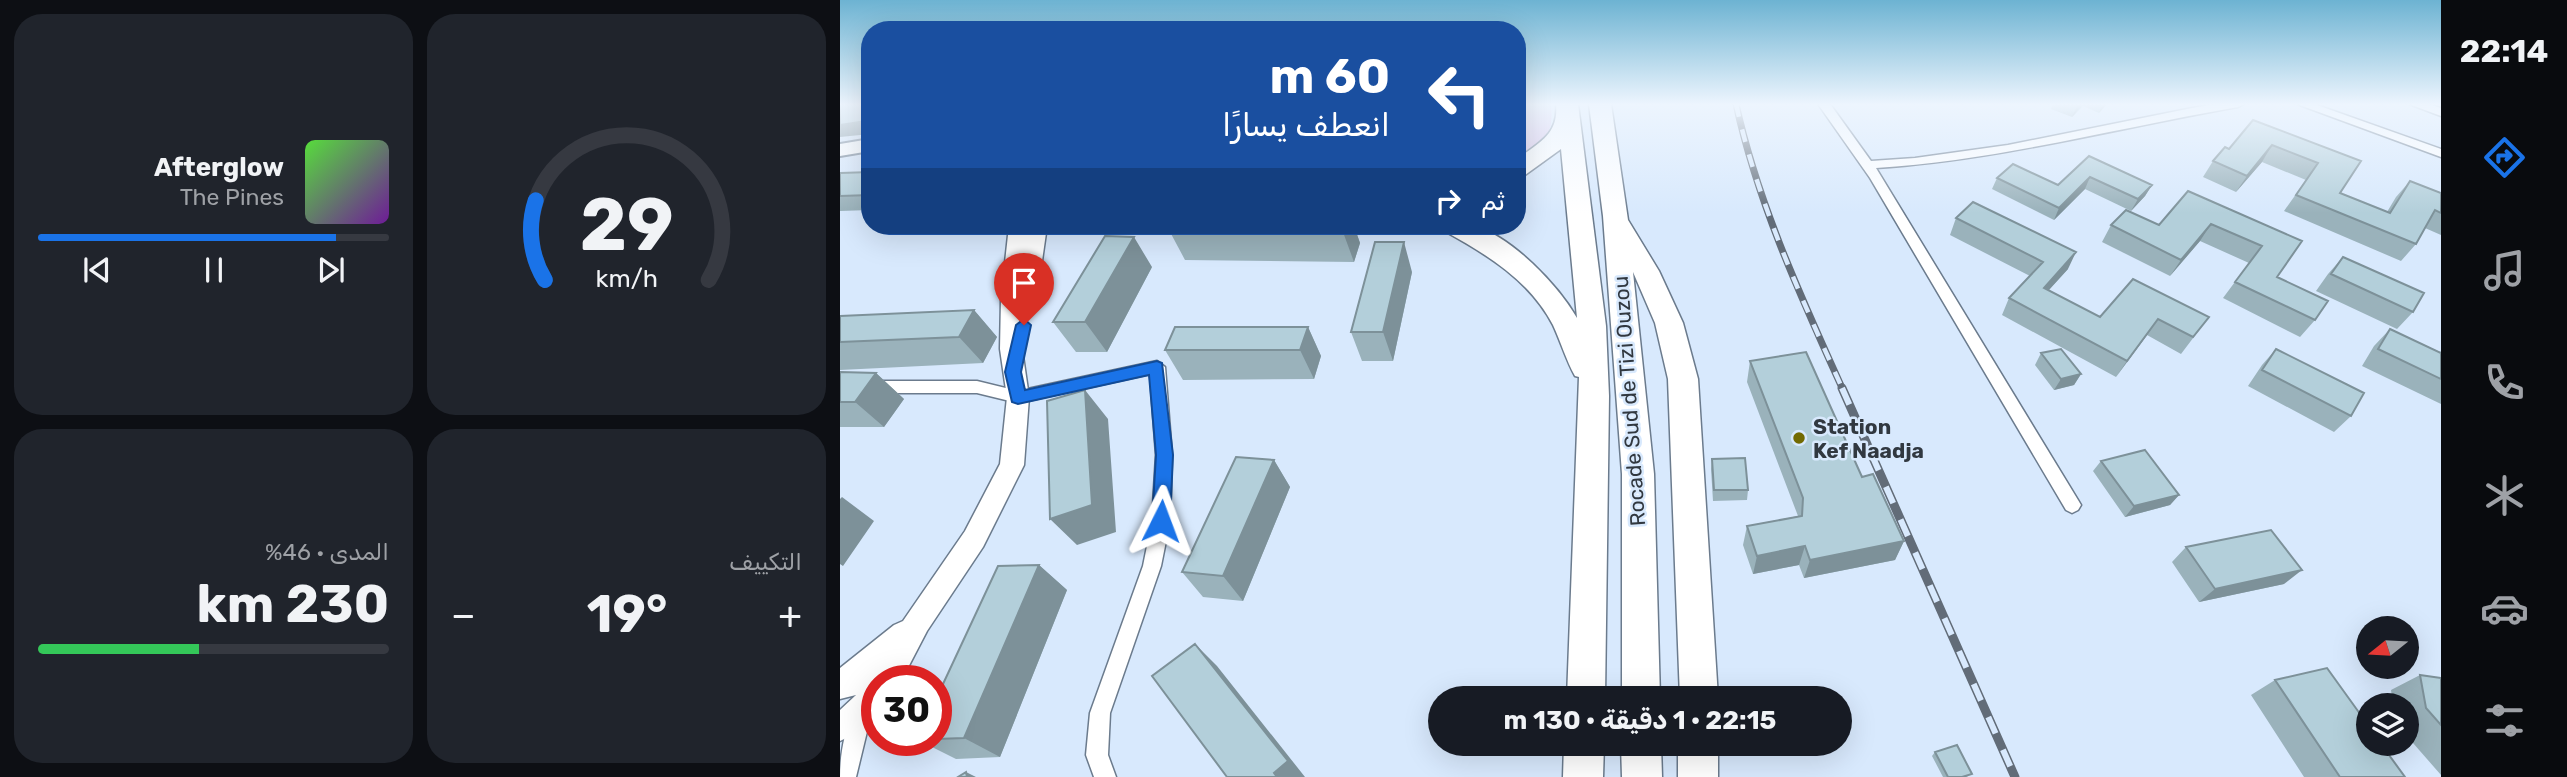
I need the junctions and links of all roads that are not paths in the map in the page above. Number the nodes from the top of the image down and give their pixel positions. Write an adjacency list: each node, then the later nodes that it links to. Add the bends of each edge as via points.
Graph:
1 (1555, 140): 10 (highway)
2 (1571, 140): 18 (highway, Rocade Sud de Tizi Ouzou, via 1592,326)
3 (1605, 140): 12 (highway, Rocade Sud de Tizi Ouzou)
4 (1850, 140): 11 (street)
5 (2045, 140): 11 (street, via 1904,164)
6 (2405, 140): 9 (street)
7 (861, 146): 8 (main road)
8 (840, 150)
9 (2441, 153)
10 (1526, 163)
11 (1868, 165): 20 (street)
12 (1615, 216): 26 (highway, Rocade Sud de Tizi Ouzou, via 1638,474); 27 (highway, via 1669,323 1684,379)
13 (1018, 235): 16 (street, via 1011,299)
14 (1036, 235): 16 (street)
15 (1471, 235): 18 (highway, via 1519,263 1557,305 1574,335)
16 (1013, 372): 19 (street)
17 (840, 387): 19 (street, via 977,387)
18 (1594, 396): 25 (highway, Rocade Sud de Tizi Ouzou)
19 (1018, 397): 21 (street, via 1012,465 974,539); 33 (street, via 1157,367 1164,455 1161,521 1152,566 1100,713 1097,755)
20 (2072, 505)
21 (917, 622): 22 (street); 24 (street)
22 (893, 665)
23 (861, 681): 24 (street)
24 (840, 685)
25 (1586, 686)
26 (1641, 686)
27 (1698, 686)
28 (861, 719): 32 (street)
29 (1584, 756): 34 (highway)
30 (1641, 756): 35 (highway)
31 (1698, 756): 36 (highway)
32 (845, 777)
33 (1105, 777)
34 (1583, 777)
35 (1642, 777)
36 (1698, 777)

